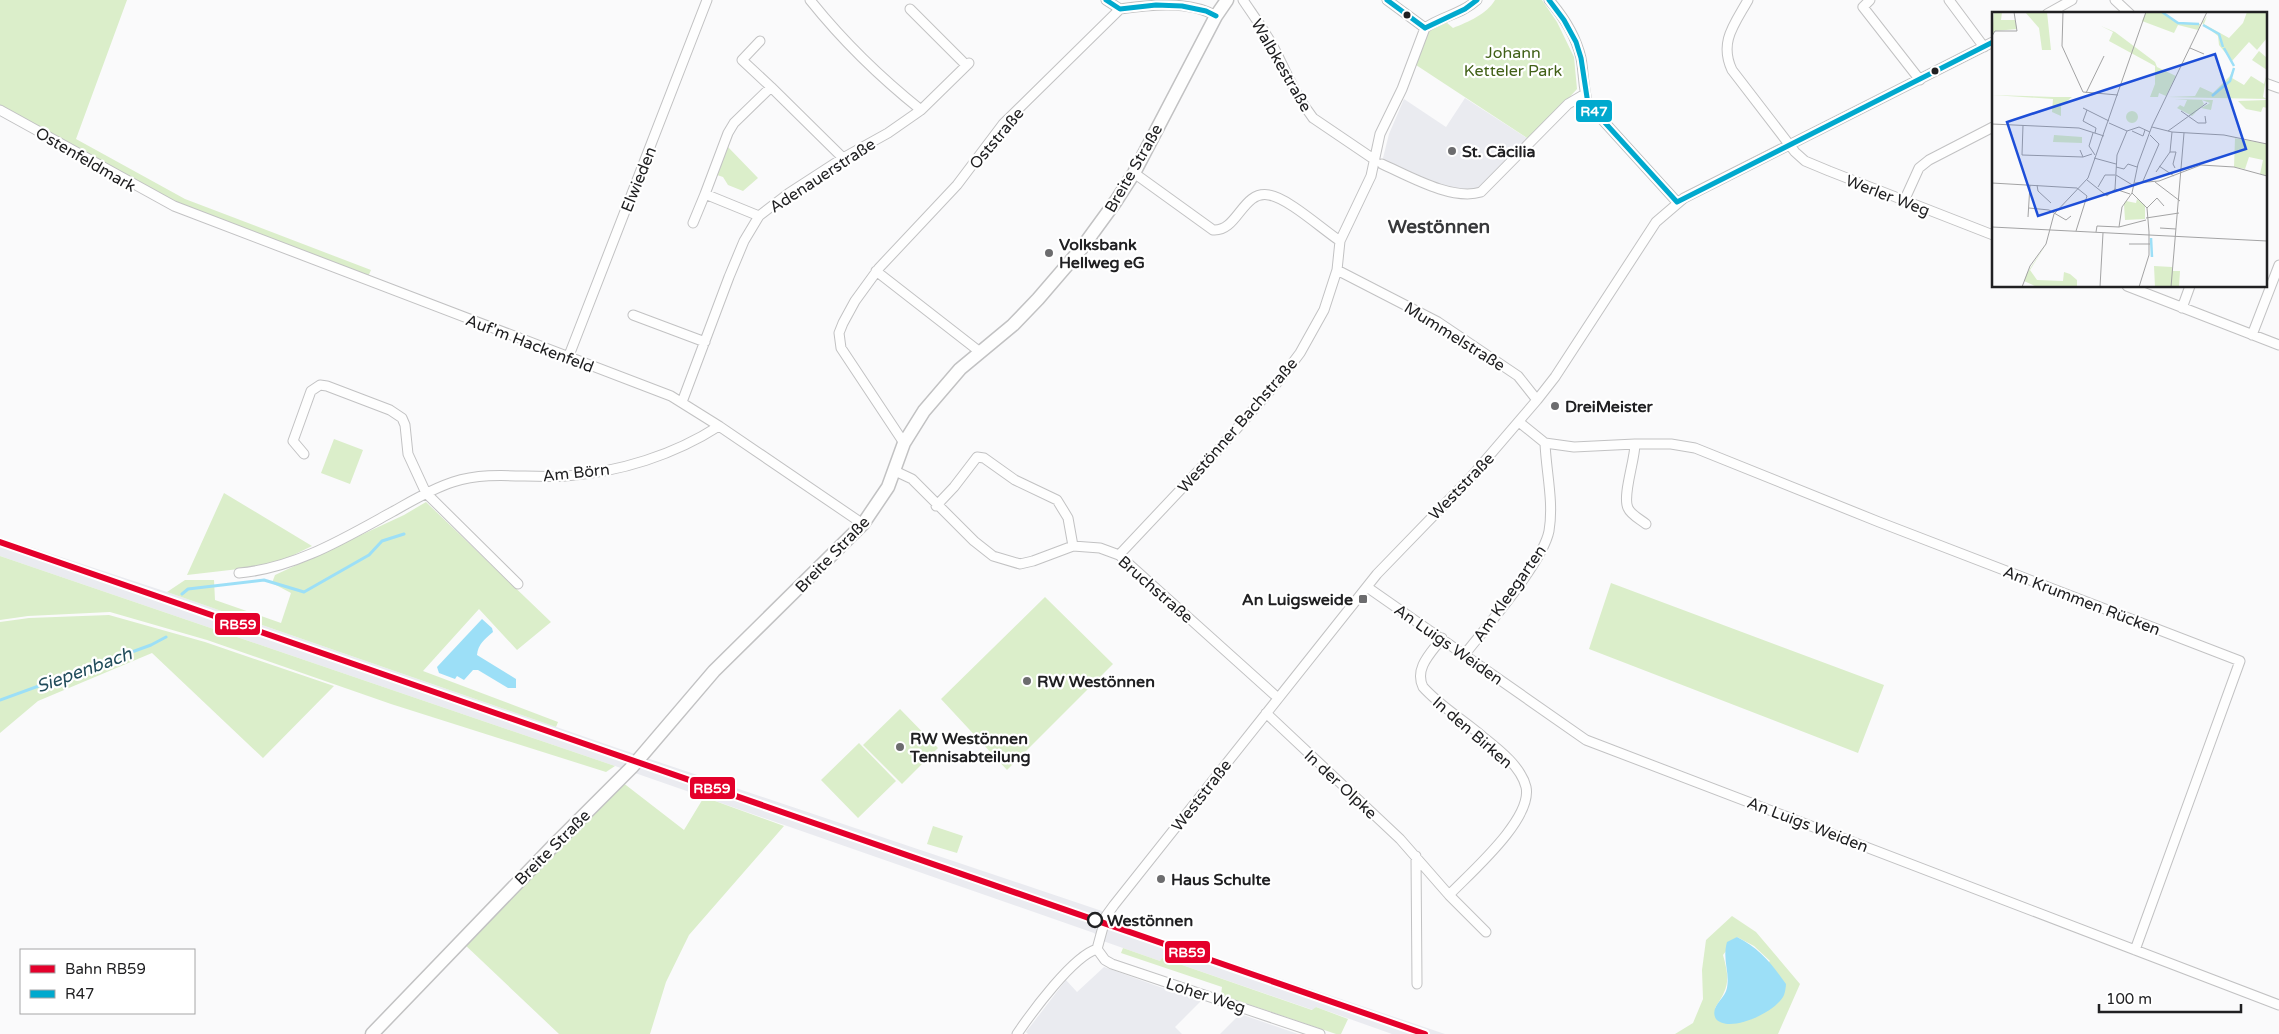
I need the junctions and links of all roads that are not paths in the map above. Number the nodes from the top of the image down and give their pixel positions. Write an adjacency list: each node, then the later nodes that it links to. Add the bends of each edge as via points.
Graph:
1 (707, 0): 54 (street, Elwieden)
2 (810, 0): 29 (street, via 898,91)
3 (1106, 0): 15 (street)
4 (1227, 0): 18 (street, Breite Straße)
5 (1243, 0): 33 (street, Walbkestraße, via 1309,113)
6 (1387, 0): 19 (street)
7 (1477, 0): 19 (street, via 1459,13)
8 (1549, 0): 27 (street, via 1571,33 1580,56)
9 (1748, 0): 31 (street, Werler Weg, via 1727,43 1726,57 1732,70)
10 (1870, 0): 23 (street, via 1862,7)
11 (1949, 0): 22 (street)
12 (2072, 0): 16 (street)
13 (2115, 0): 17 (street)
14 (910, 9): 29 (street, Adenauerstraße, via 968,64)
15 (1120, 9): 18 (street, via 1187,6); 45 (street, Oststraße, via 1003,124 957,185)
16 (2051, 12)
17 (2128, 12)
18 (1216, 16): 34 (street, Breite Straße)
19 (1425, 28): 33 (street, Westönner Bachstraße, via 1402,89 1380,134)
20 (760, 41): 25 (street, via 742,60)
21 (1992, 43): 22 (street, Weststraße)
22 (1984, 47): 23 (street, Weststraße)
23 (1920, 80): 31 (street, Weststraße)
24 (2266, 82): 26 (street)
25 (771, 87): 32 (street); 35 (street, via 731,128)
26 (2279, 88)
27 (1585, 94): 33 (street, Walbkestraße, via 1568,104 1481,192 1465,195 1450,192); 37 (street, via 1588,104 1599,117)
28 (0, 110): 38 (street, Ostenfeldmark)
29 (921, 110): 32 (street, Adenauerstraße)
30 (1992, 128): 36 (street, via 1919,168)
31 (1789, 145): 36 (street, Werler Weg, via 1805,161); 37 (street, Weststraße)
32 (843, 158): 39 (street, Adenauerstraße)
33 (1378, 162): 42 (street, Westönner Bachstraße)
34 (1134, 173): 42 (street, via 1213,230 1224,228 1254,197 1261,194 1286,202); 53 (street, Breite Straße, via 1081,249 1013,325)
35 (705, 194): 39 (street); 40 (street)
36 (1904, 201): 41 (street, Werler Weg)
37 (1677, 202): 55 (street, Weststraße, via 1656,222)
38 (174, 206): 54 (street, Auf'm Hackenfeld)
39 (759, 216): 51 (street, Adenauerstraße, via 744,241)
40 (693, 223)
41 (1992, 235)
42 (1340, 240): 44 (street, Westönner Bachstraße)
43 (2279, 265): 50 (street)
44 (1337, 270): 55 (street, Mummelstraße, via 1438,322 1518,376); 69 (street, Westönner Bachstraße, via 1324,310 1300,353 1282,377)
45 (876, 271): 53 (street); 60 (street, Oststraße, via 843,323 839,340 841,348)
46 (2132, 288): 48 (street)
47 (2189, 288): 48 (street)
48 (2182, 308): 50 (street)
49 (633, 315): 51 (street)
50 (2252, 335): 52 (street)
51 (705, 342): 56 (street, Adenauerstraße)
52 (2279, 345)
53 (980, 352): 60 (street, Breite Straße, via 935,397)
54 (568, 358): 56 (street, Auf'm Hackenfeld)
55 (1537, 400): 57 (street, Weststraße)
56 (682, 402): 58 (street, Auf'm Hackenfeld)
57 (1519, 422): 59 (street); 72 (street, Weststraße)
58 (719, 426): 64 (street, Am Börn, via 669,452 628,466 566,476 478,475); 66 (street, Auf'm Hackenfeld)
59 (1545, 442): 61 (street, Am Krummen Rücken, via 1574,447); 74 (street, Am Kleegarten, via 1550,510 1546,539 1526,573)
60 (904, 443): 63 (street, Breite Straße)
61 (1635, 444): 67 (street, via 1627,504 1631,513); 81 (street, Am Krummen Rücken, via 1695,448 2240,661)
62 (304, 454): 64 (street, via 293,441 311,390 327,386 390,410 402,418 408,454)
63 (894, 471): 65 (street, Bruchstraße, via 912,480); 66 (street, Breite Straße, via 888,487)
64 (426, 493): 70 (street, Am Börn, via 345,538 286,565 267,571); 71 (street)
65 (936, 506): 68 (street, Bruchstraße, via 982,548 1008,562 1033,562); 68 (street, via 977,457 984,458 1015,480 1057,500 1068,518)
66 (863, 524): 84 (street, Breite Straße, via 714,671 632,767)
67 (1646, 524)
68 (1073, 546): 69 (street, Bruchstraße, via 1100,548)
69 (1119, 555): 75 (street, Bruchstraße)
70 (239, 573)
71 (518, 584)
72 (1367, 587): 73 (street, An Luigs Weiden); 75 (street, Weststraße)
73 (1442, 638): 74 (street, An Luigs Weiden); 78 (street, In den Birken, via 1421,666 1423,687 1507,759 1521,776 1527,795 1514,825)
74 (1466, 654): 81 (street, An Luigs Weiden, via 1586,740)
75 (1278, 698): 76 (street, Weststraße)
76 (1266, 713): 77 (street, In der Olpke); 80 (street, Weststraße, via 1106,916)
77 (1416, 856): 78 (street, In der Olpke); 82 (street)
78 (1449, 895): 79 (street, In der Olpke)
79 (1486, 932)
80 (1097, 949): 85 (street, via 1082,957); 86 (street, Loher Weg, via 1112,964)
81 (2135, 950): 83 (street, An Luigs Weiden)
82 (1417, 984)
83 (2279, 1005)
84 (375, 1031)
85 (1016, 1034)
86 (1320, 1034)

